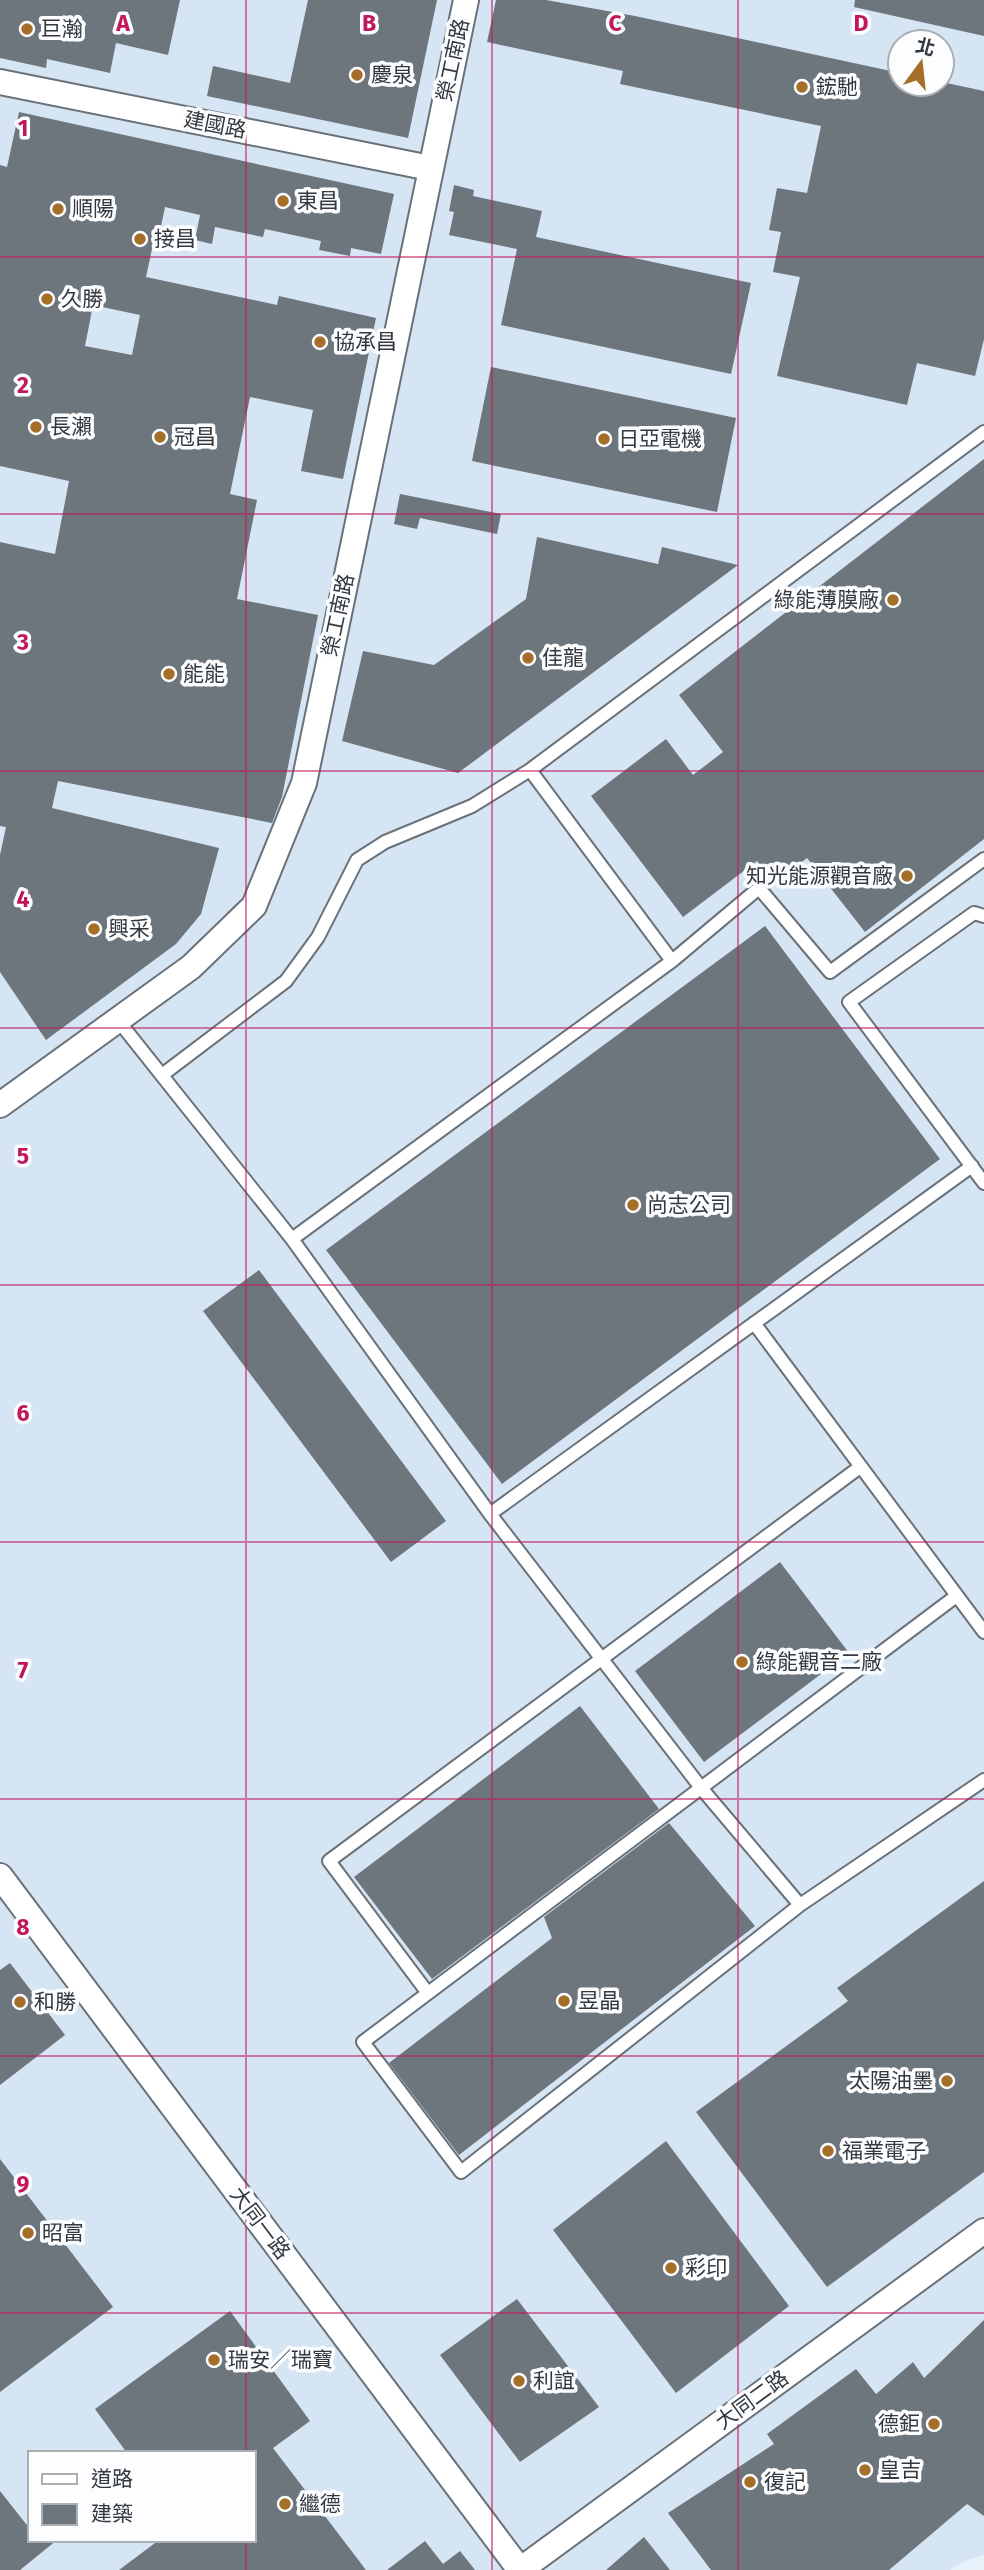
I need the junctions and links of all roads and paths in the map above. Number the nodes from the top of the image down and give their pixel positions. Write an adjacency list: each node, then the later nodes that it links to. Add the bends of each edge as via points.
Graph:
1 (466, 0): 3 (street, 榮工南路)
2 (0, 82): 3 (street, 建國路)
3 (430, 168): 9 (street, 榮工南路, via 304,783 254,906 191,967)
4 (984, 432): 5 (lane)
5 (530, 770): 8 (lane); 10 (lane, via 472,806 385,842 357,860 318,937 286,981)
6 (984, 859): 8 (lane, via 830,972 759,888)
7 (984, 916): 12 (lane, via 974,914 849,1002)
8 (672, 961): 14 (lane)
9 (117, 1019): 10 (lane); 11 (street, 榮工南路)
10 (162, 1075): 14 (lane)
11 (0, 1105)
12 (972, 1166): 13 (lane); 15 (lane)
13 (984, 1183)
14 (292, 1239): 17 (lane)
15 (754, 1323): 16 (lane); 17 (lane)
16 (860, 1467): 18 (lane); 20 (lane)
17 (490, 1514): 20 (lane)
18 (955, 1597): 19 (lane); 22 (lane)
19 (984, 1632)
20 (601, 1658): 22 (lane); 25 (lane, via 328,1861)
21 (984, 1780): 24 (lane)
22 (702, 1789): 24 (lane); 25 (lane)
23 (0, 1876): 27 (street, 大同一路)
24 (800, 1905): 25 (lane, via 461,2172 363,2042)
25 (427, 1992)
26 (984, 2231): 27 (street, 大同二路)
27 (520, 2570)

